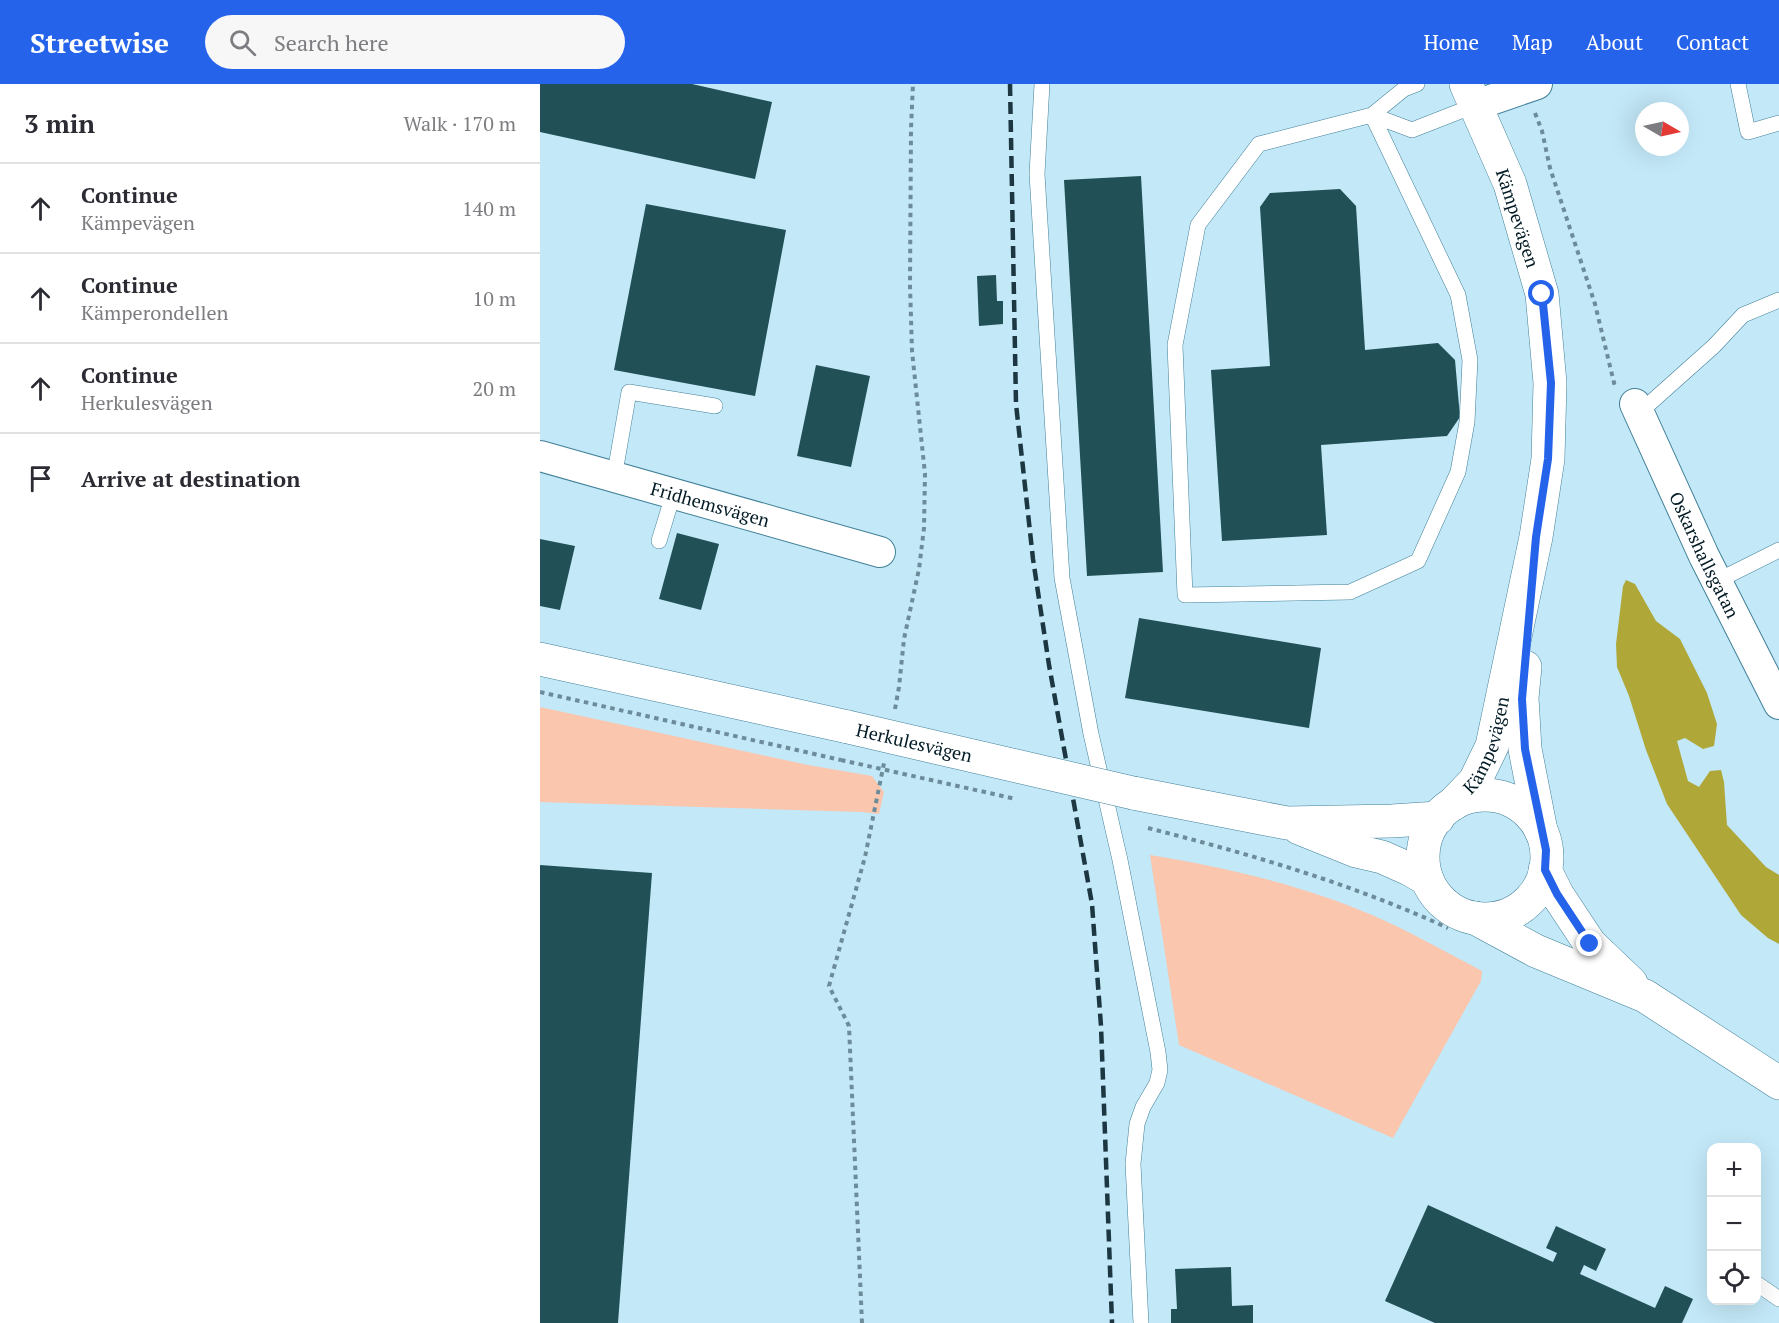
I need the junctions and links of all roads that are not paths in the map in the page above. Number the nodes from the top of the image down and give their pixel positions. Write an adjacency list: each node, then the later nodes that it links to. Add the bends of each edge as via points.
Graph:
1 (1042, 84): 31 (lane, via 1037,174 1062,578 1160,1070 1137,1124 1133,1164)
2 (1417, 84): 6 (lane, via 1404,89)
3 (1738, 84): 7 (lane, via 1748,132)
4 (1530, 86): 5 (street)
5 (1471, 95): 6 (lane, via 1412,130); 14 (main road, Kämpevägen, via 1510,184 1542,294 1551,383 1548,459)
6 (1372, 115): 6 (lane, via 1259,144 1198,225 1175,345 1185,595 1350,592 1418,561 1458,472 1467,422 1470,360 1458,296)
7 (1779, 123)
8 (1779, 300): 10 (lane, via 1743,315 1714,346)
9 (715, 406): 12 (lane, via 629,392)
10 (1637, 408): 18 (street, Oskarshallsgatan)
11 (540, 456): 12 (street, Fridhemsvägen)
12 (614, 478): 13 (street, Fridhemsvägen)
13 (673, 495): 15 (lane); 17 (street, Fridhemsvägen)
14 (1536, 537): 21 (main road, Kämpevägen, via 1492,746 1475,781); 23 (main road, Kämpevägen, via 1522,699 1525,749)
15 (659, 541)
16 (1779, 550): 18 (lane)
17 (880, 552)
18 (1717, 581): 20 (street, Oskarshallsgatan)
19 (540, 659): 22 (main road, Herkulesvägen, bridge)
20 (1779, 704)
21 (1446, 811): 22 (main road, Herkulesvägen, via 1392,821); 23 (main road, via 1473,796 1493,796 1513,802 1529,814); 25 (main road, via 1431,826 1424,843)
22 (1287, 823): 25 (main road, Herkulesvägen, via 1356,851 1382,856)
23 (1541, 831): 24 (main road, via 1546,850)
24 (1545, 870): 26 (main road, via 1539,888 1527,903 1512,913); 27 (main road, via 1590,944)
25 (1427, 879): 26 (main road, via 1446,906)
26 (1475, 918): 27 (main road, via 1536,951)
27 (1645, 996): 28 (main road)
28 (1779, 1083)
29 (1761, 1286): 30 (lane)
30 (1779, 1299)
31 (1142, 1323)

